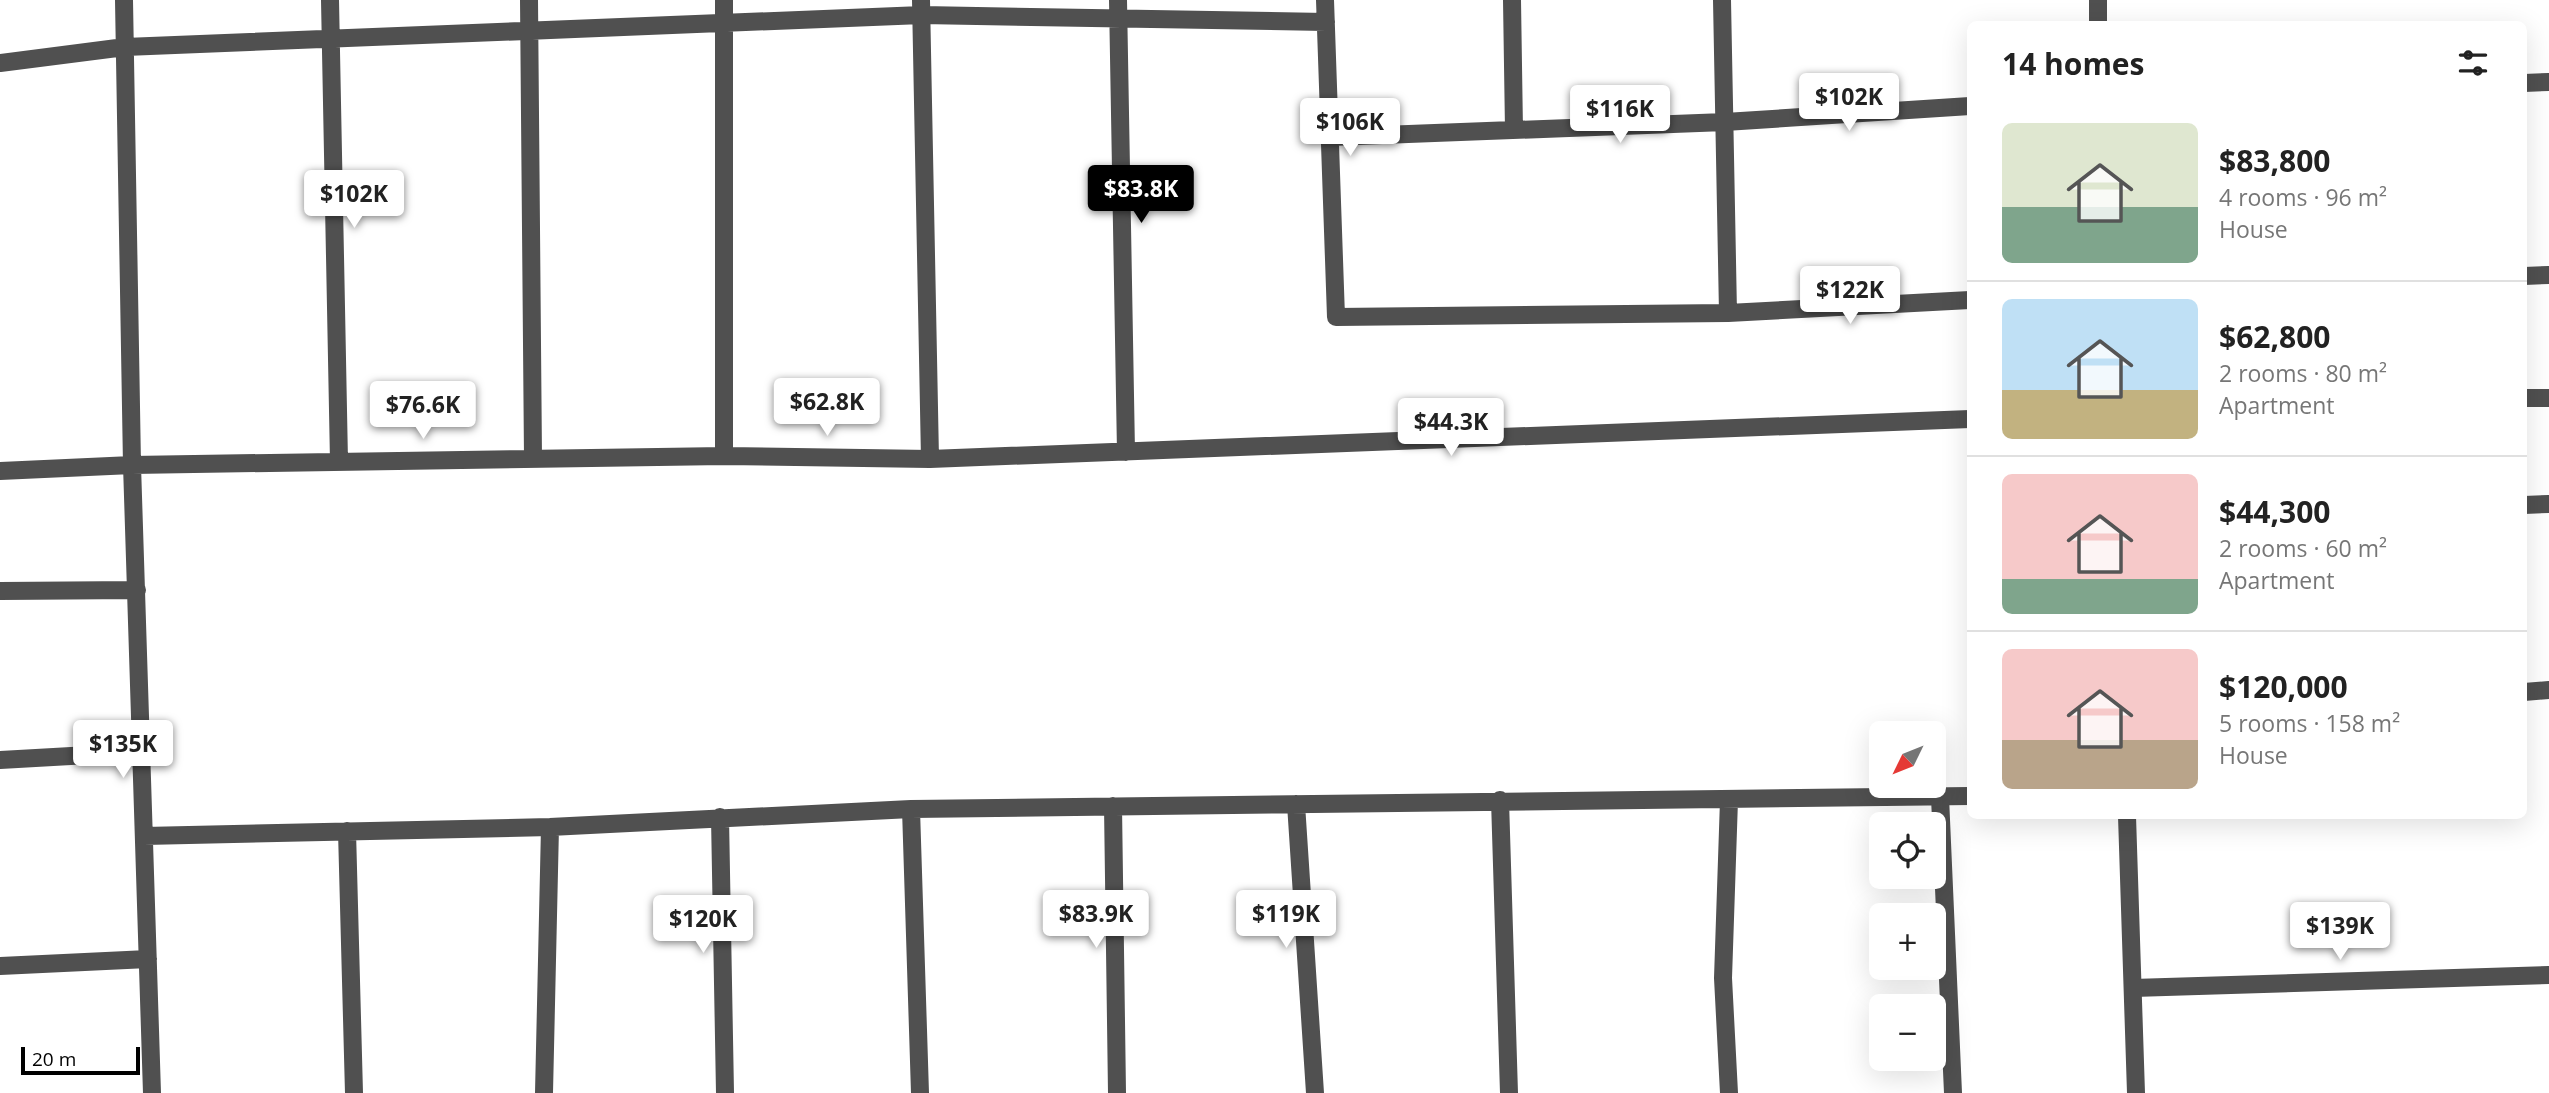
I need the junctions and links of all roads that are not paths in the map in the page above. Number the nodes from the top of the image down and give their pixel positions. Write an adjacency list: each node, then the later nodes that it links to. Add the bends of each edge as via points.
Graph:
1 (124, 0): 16 (street)
2 (330, 0): 15 (street)
3 (529, 0): 14 (street)
4 (724, 0): 13 (street)
5 (1325, 0): 12 (street)
6 (1511, 0): 22 (street)
7 (1722, 0): 21 (street)
8 (2098, 0): 11 (street)
9 (922, 8): 10 (street); 13 (street); 34 (street)
10 (1118, 9): 12 (street); 31 (street)
11 (2098, 21)
12 (1325, 22): 23 (street)
13 (724, 23): 14 (street); 32 (street)
14 (529, 30): 15 (street); 33 (street)
15 (331, 38): 16 (street); 35 (street)
16 (125, 47): 17 (street); 36 (street)
17 (0, 63)
18 (2549, 82): 19 (street)
19 (2527, 83)
20 (1967, 106): 21 (street)
21 (1725, 122): 22 (street); 27 (street)
22 (1514, 130): 23 (street)
23 (1330, 137): 27 (street, via 1336,317)
24 (2549, 275): 25 (street)
25 (2527, 276)
26 (1967, 300): 27 (street)
27 (1728, 313)
28 (2527, 398): 29 (street)
29 (2549, 398)
30 (1967, 419): 31 (street)
31 (1126, 452): 34 (street)
32 (724, 456): 33 (street); 34 (street)
33 (533, 458): 35 (street)
34 (930, 459)
35 (339, 461): 36 (street)
36 (132, 465): 37 (street); 40 (street)
37 (0, 471)
38 (2549, 504): 39 (street)
39 (2527, 505)
40 (137, 590): 41 (street); 44 (street)
41 (0, 591)
42 (2549, 690): 43 (street)
43 (2527, 692)
44 (142, 752): 45 (street); 59 (street)
45 (0, 760)
46 (1967, 796): 47 (street)
47 (1946, 797)
48 (1870, 798): 51 (street)
49 (1940, 798): 73 (street)
50 (1500, 800): 51 (street); 52 (street); 71 (street)
51 (1729, 800): 72 (street, via 1723,978)
52 (1296, 804): 53 (street); 70 (street)
53 (1113, 806): 54 (street); 69 (street)
54 (911, 809): 55 (street); 68 (street)
55 (720, 817): 57 (street); 67 (street)
56 (2127, 819): 63 (street)
57 (550, 827): 58 (street); 66 (street)
58 (346, 831): 59 (street); 65 (street)
59 (144, 836): 60 (street)
60 (148, 959): 61 (street); 64 (street)
61 (0, 966)
62 (2549, 975): 63 (street)
63 (2133, 988): 74 (street)
64 (152, 1093)
65 (354, 1093)
66 (544, 1093)
67 (725, 1093)
68 (920, 1093)
69 (1118, 1093)
70 (1315, 1093)
71 (1509, 1093)
72 (1729, 1093)
73 (1953, 1093)
74 (2136, 1093)

